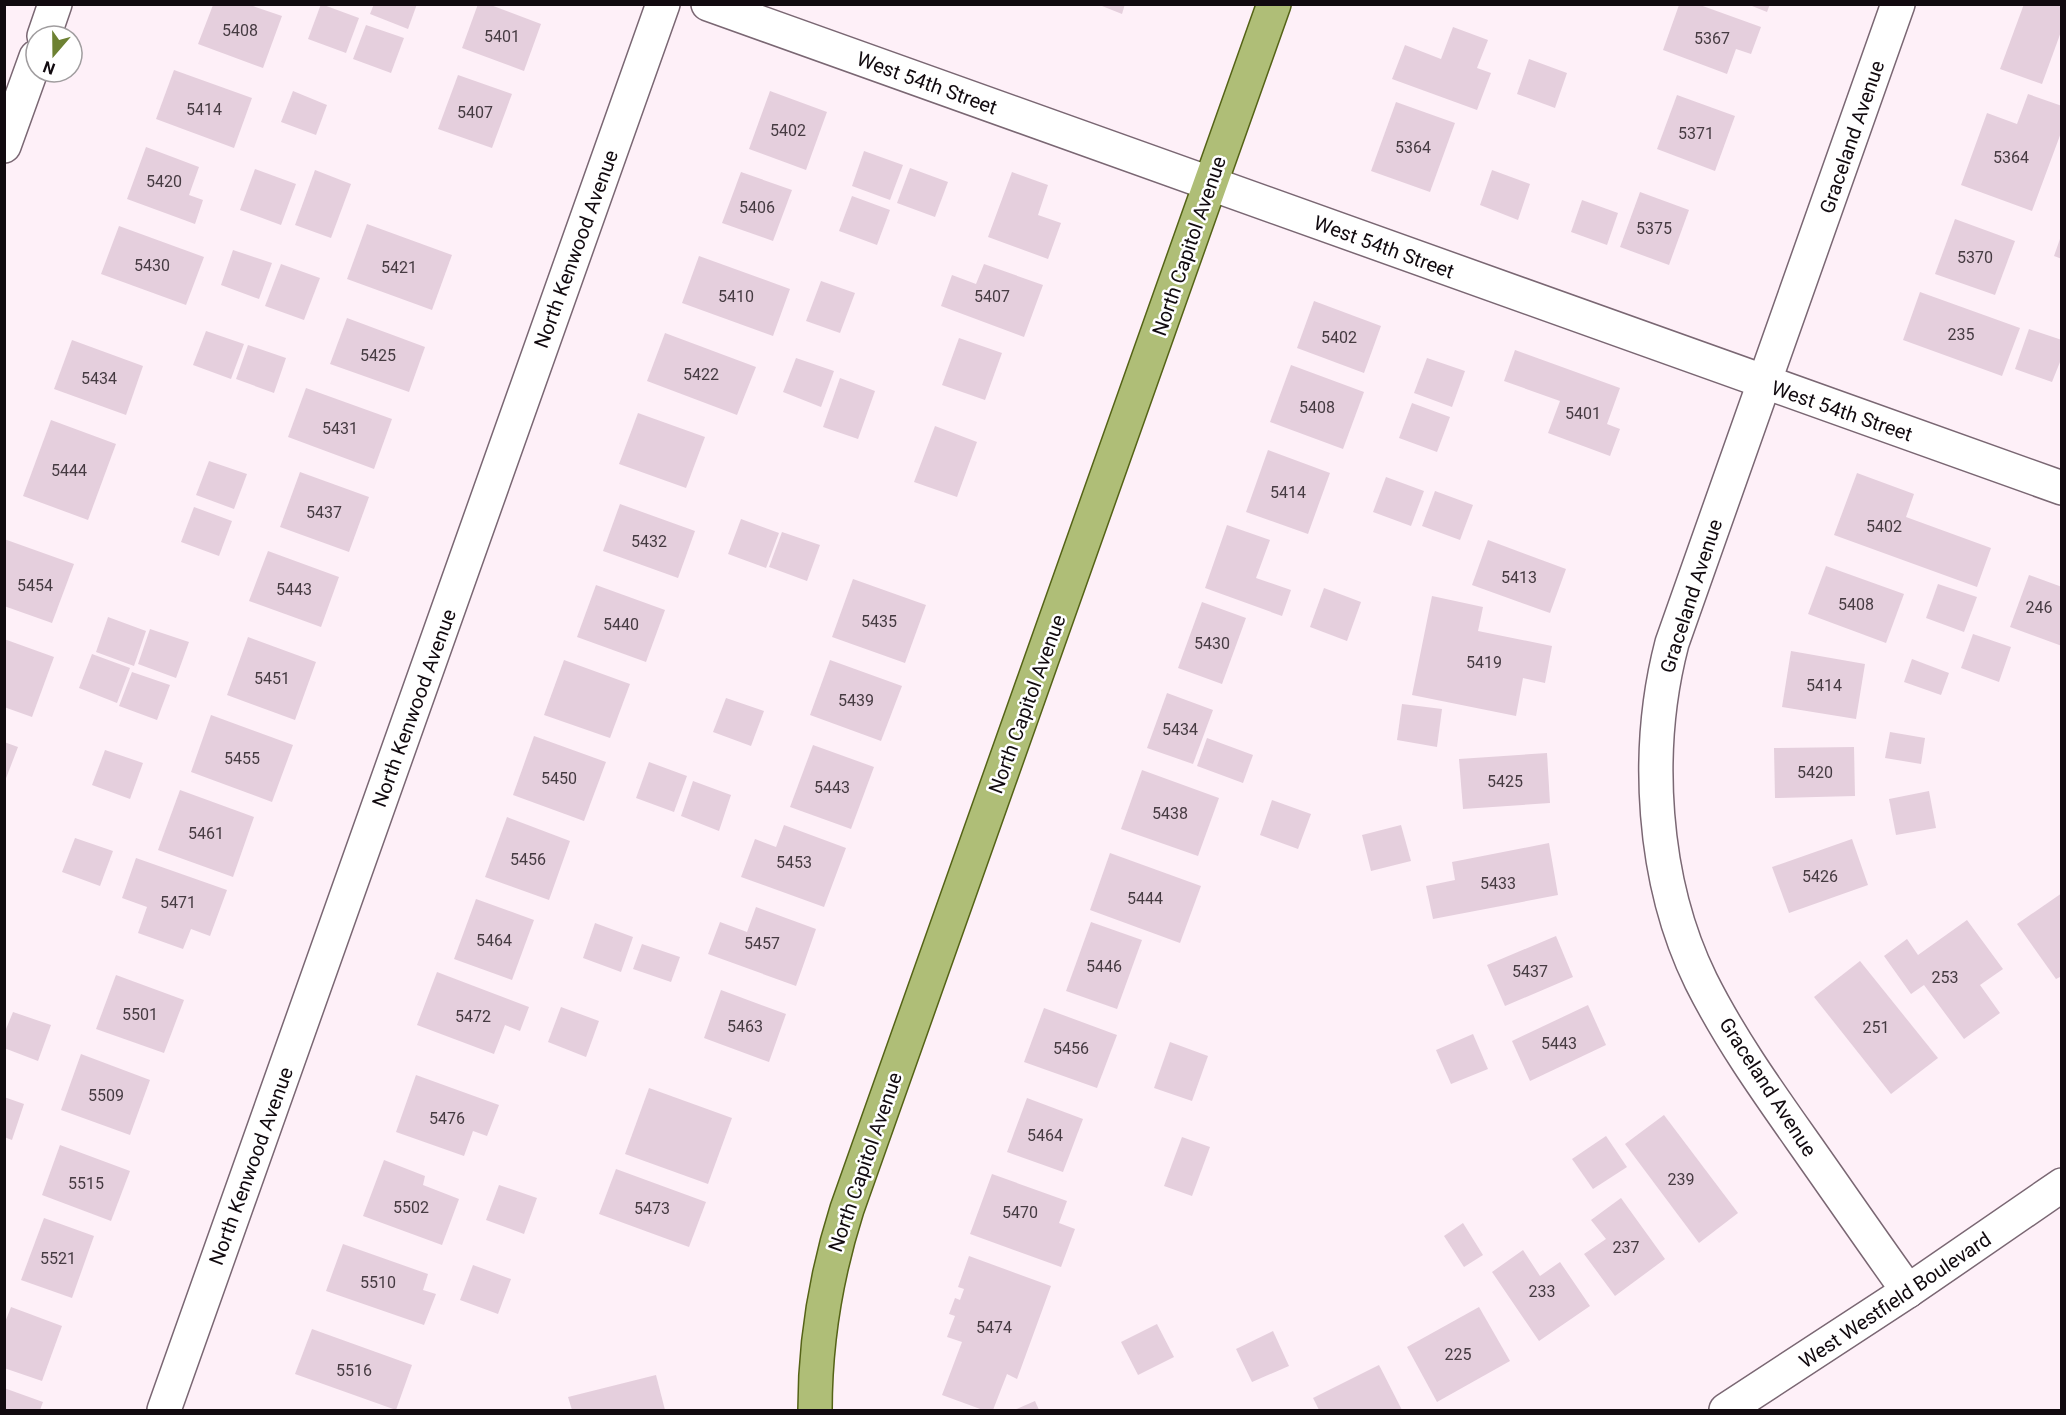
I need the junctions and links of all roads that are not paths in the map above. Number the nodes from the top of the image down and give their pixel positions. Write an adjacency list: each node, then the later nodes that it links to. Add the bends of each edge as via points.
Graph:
1 (55, 4): 6 (street)
2 (663, 4): 14 (street, North Kenwood Avenue)
3 (708, 4): 9 (street, West 54th Street)
4 (1274, 4): 9 (main road, North Capitol Avenue)
5 (1898, 4): 10 (street, Graceland Avenue)
6 (48, 24)
7 (26, 84): 8 (street)
8 (4, 146)
9 (1211, 184): 10 (street, West 54th Street); 15 (main road, North Capitol Avenue, via 846,1209 822,1303)
10 (1765, 384): 11 (street, West 54th Street); 13 (street, Graceland Avenue, via 1665,668 1656,749 1662,853 1687,947 1733,1040)
11 (2061, 488)
12 (2061, 1185): 13 (street, West Westfield Boulevard)
13 (1908, 1292): 16 (street, West Westfield Boulevard)
14 (164, 1410)
15 (815, 1410)
16 (1726, 1410)

